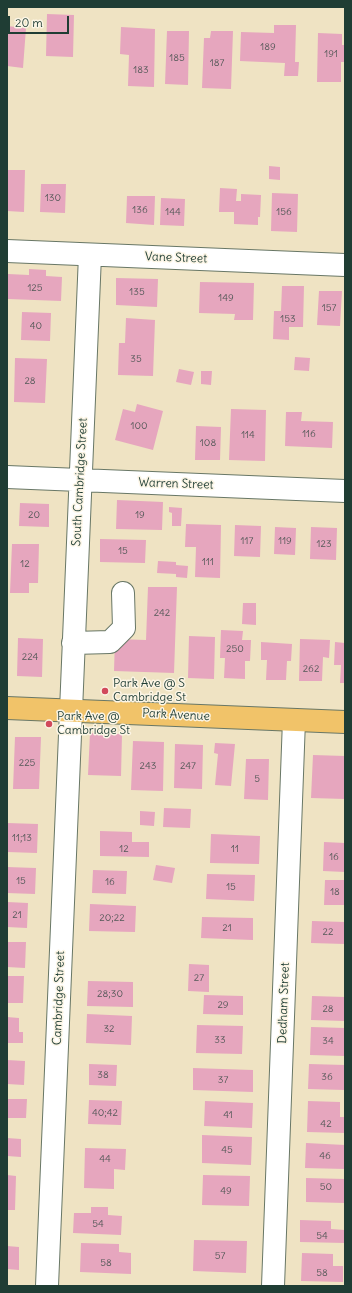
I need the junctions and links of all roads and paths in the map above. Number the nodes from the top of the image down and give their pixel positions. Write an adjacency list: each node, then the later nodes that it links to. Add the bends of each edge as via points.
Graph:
1 (7, 251): 2 (street, Vane Street)
2 (90, 255): 3 (street, Vane Street); 5 (street, South Cambridge Street)
3 (345, 265)
4 (7, 477): 5 (street, Warren Street)
5 (80, 480): 6 (street, Warren Street); 8 (street, South Cambridge Street)
6 (345, 491)
7 (123, 593): 8 (street, via 124,628 110,642)
8 (73, 643): 10 (street, South Cambridge Street)
9 (7, 708): 10 (main road, Park Avenue)
10 (70, 710): 11 (main road, Park Avenue); 13 (street, Cambridge Street)
11 (294, 720): 12 (main road, Park Avenue); 14 (street, Dedham Street)
12 (345, 722)
13 (47, 1286)
14 (273, 1286)

